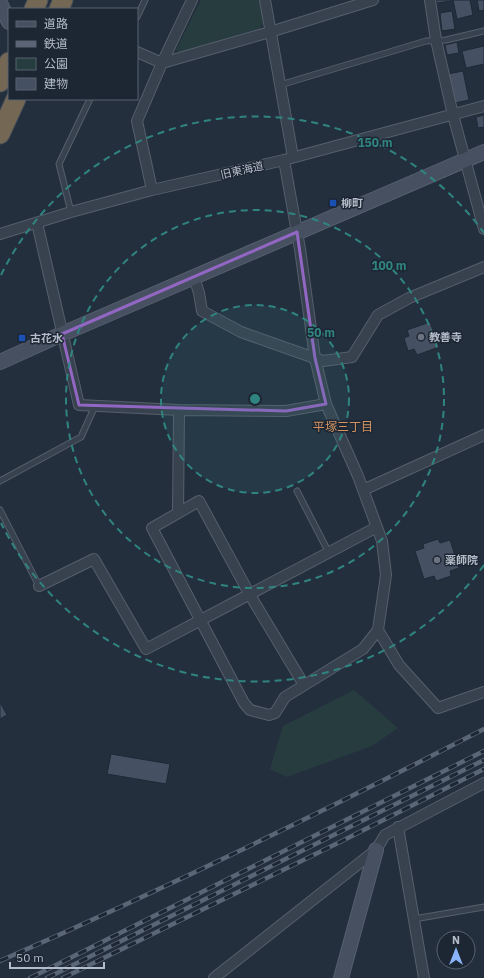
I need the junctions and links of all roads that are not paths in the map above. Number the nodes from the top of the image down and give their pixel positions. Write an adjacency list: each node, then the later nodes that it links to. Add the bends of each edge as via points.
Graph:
1 (145, 0): 7 (lane)
2 (192, 0): 13 (street)
3 (264, 0): 9 (street)
4 (373, 0): 9 (street)
5 (430, 0): 11 (street)
6 (0, 3): 8 (street)
7 (138, 15)
8 (8, 20)
9 (270, 32): 13 (street); 16 (street)
10 (484, 32): 11 (lane)
11 (436, 40): 16 (lane, via 426,40); 20 (street)
12 (138, 52): 13 (street)
13 (162, 63): 25 (street, via 137,121)
14 (8, 64): 15 (highway)
15 (0, 82)
16 (280, 85): 23 (street)
17 (16, 100): 21 (highway)
18 (90, 100): 26 (lane, via 59,164)
19 (484, 106): 20 (street, 旧東海道)
20 (453, 115): 23 (street, 旧東海道); 24 (street)
21 (0, 134)
22 (484, 152): 24 (street)
23 (289, 159): 25 (street, 旧東海道); 29 (street)
24 (465, 161): 28 (street); 29 (street)
25 (152, 190): 26 (street, 旧東海道)
26 (71, 212): 27 (street, 旧東海道)
27 (37, 222): 30 (street, 旧東海道); 33 (street)
28 (484, 229)
29 (297, 232): 32 (street); 34 (street)
30 (0, 234)
31 (484, 267): 34 (street, via 409,298 378,315 352,358 323,361)
32 (194, 277): 33 (street); 34 (street, via 202,311 241,332)
33 (62, 334): 35 (street); 37 (street, via 79,405)
34 (314, 358): 36 (street)
35 (0, 362)
36 (326, 404): 38 (street, via 286,412); 41 (street)
37 (95, 405): 38 (street); 40 (lane, via 81,437)
38 (179, 410): 44 (street)
39 (484, 435): 41 (street)
40 (0, 481)
41 (363, 490): 45 (street)
42 (297, 491): 46 (lane)
43 (0, 510): 47 (lane)
44 (178, 513): 48 (street, via 199,501); 49 (street, via 152,528)
45 (377, 527): 46 (street); 50 (street, via 382,541 386,575)
46 (329, 553): 48 (street)
47 (39, 586): 49 (street, via 94,559 146,649)
48 (250, 595): 49 (street); 51 (street)
49 (200, 621): 51 (street, via 250,710 269,715 275,713 285,697)
50 (378, 630): 51 (street, via 363,649); 52 (street, via 399,665 438,708)
51 (304, 685)
52 (484, 692)
53 (484, 783): 54 (street)
54 (398, 827): 55 (street, via 385,835); 57 (street)
55 (376, 850): 58 (street); 59 (street)
56 (484, 907): 57 (lane)
57 (414, 919): 60 (street)
58 (214, 978)
59 (341, 978)
60 (424, 978)

